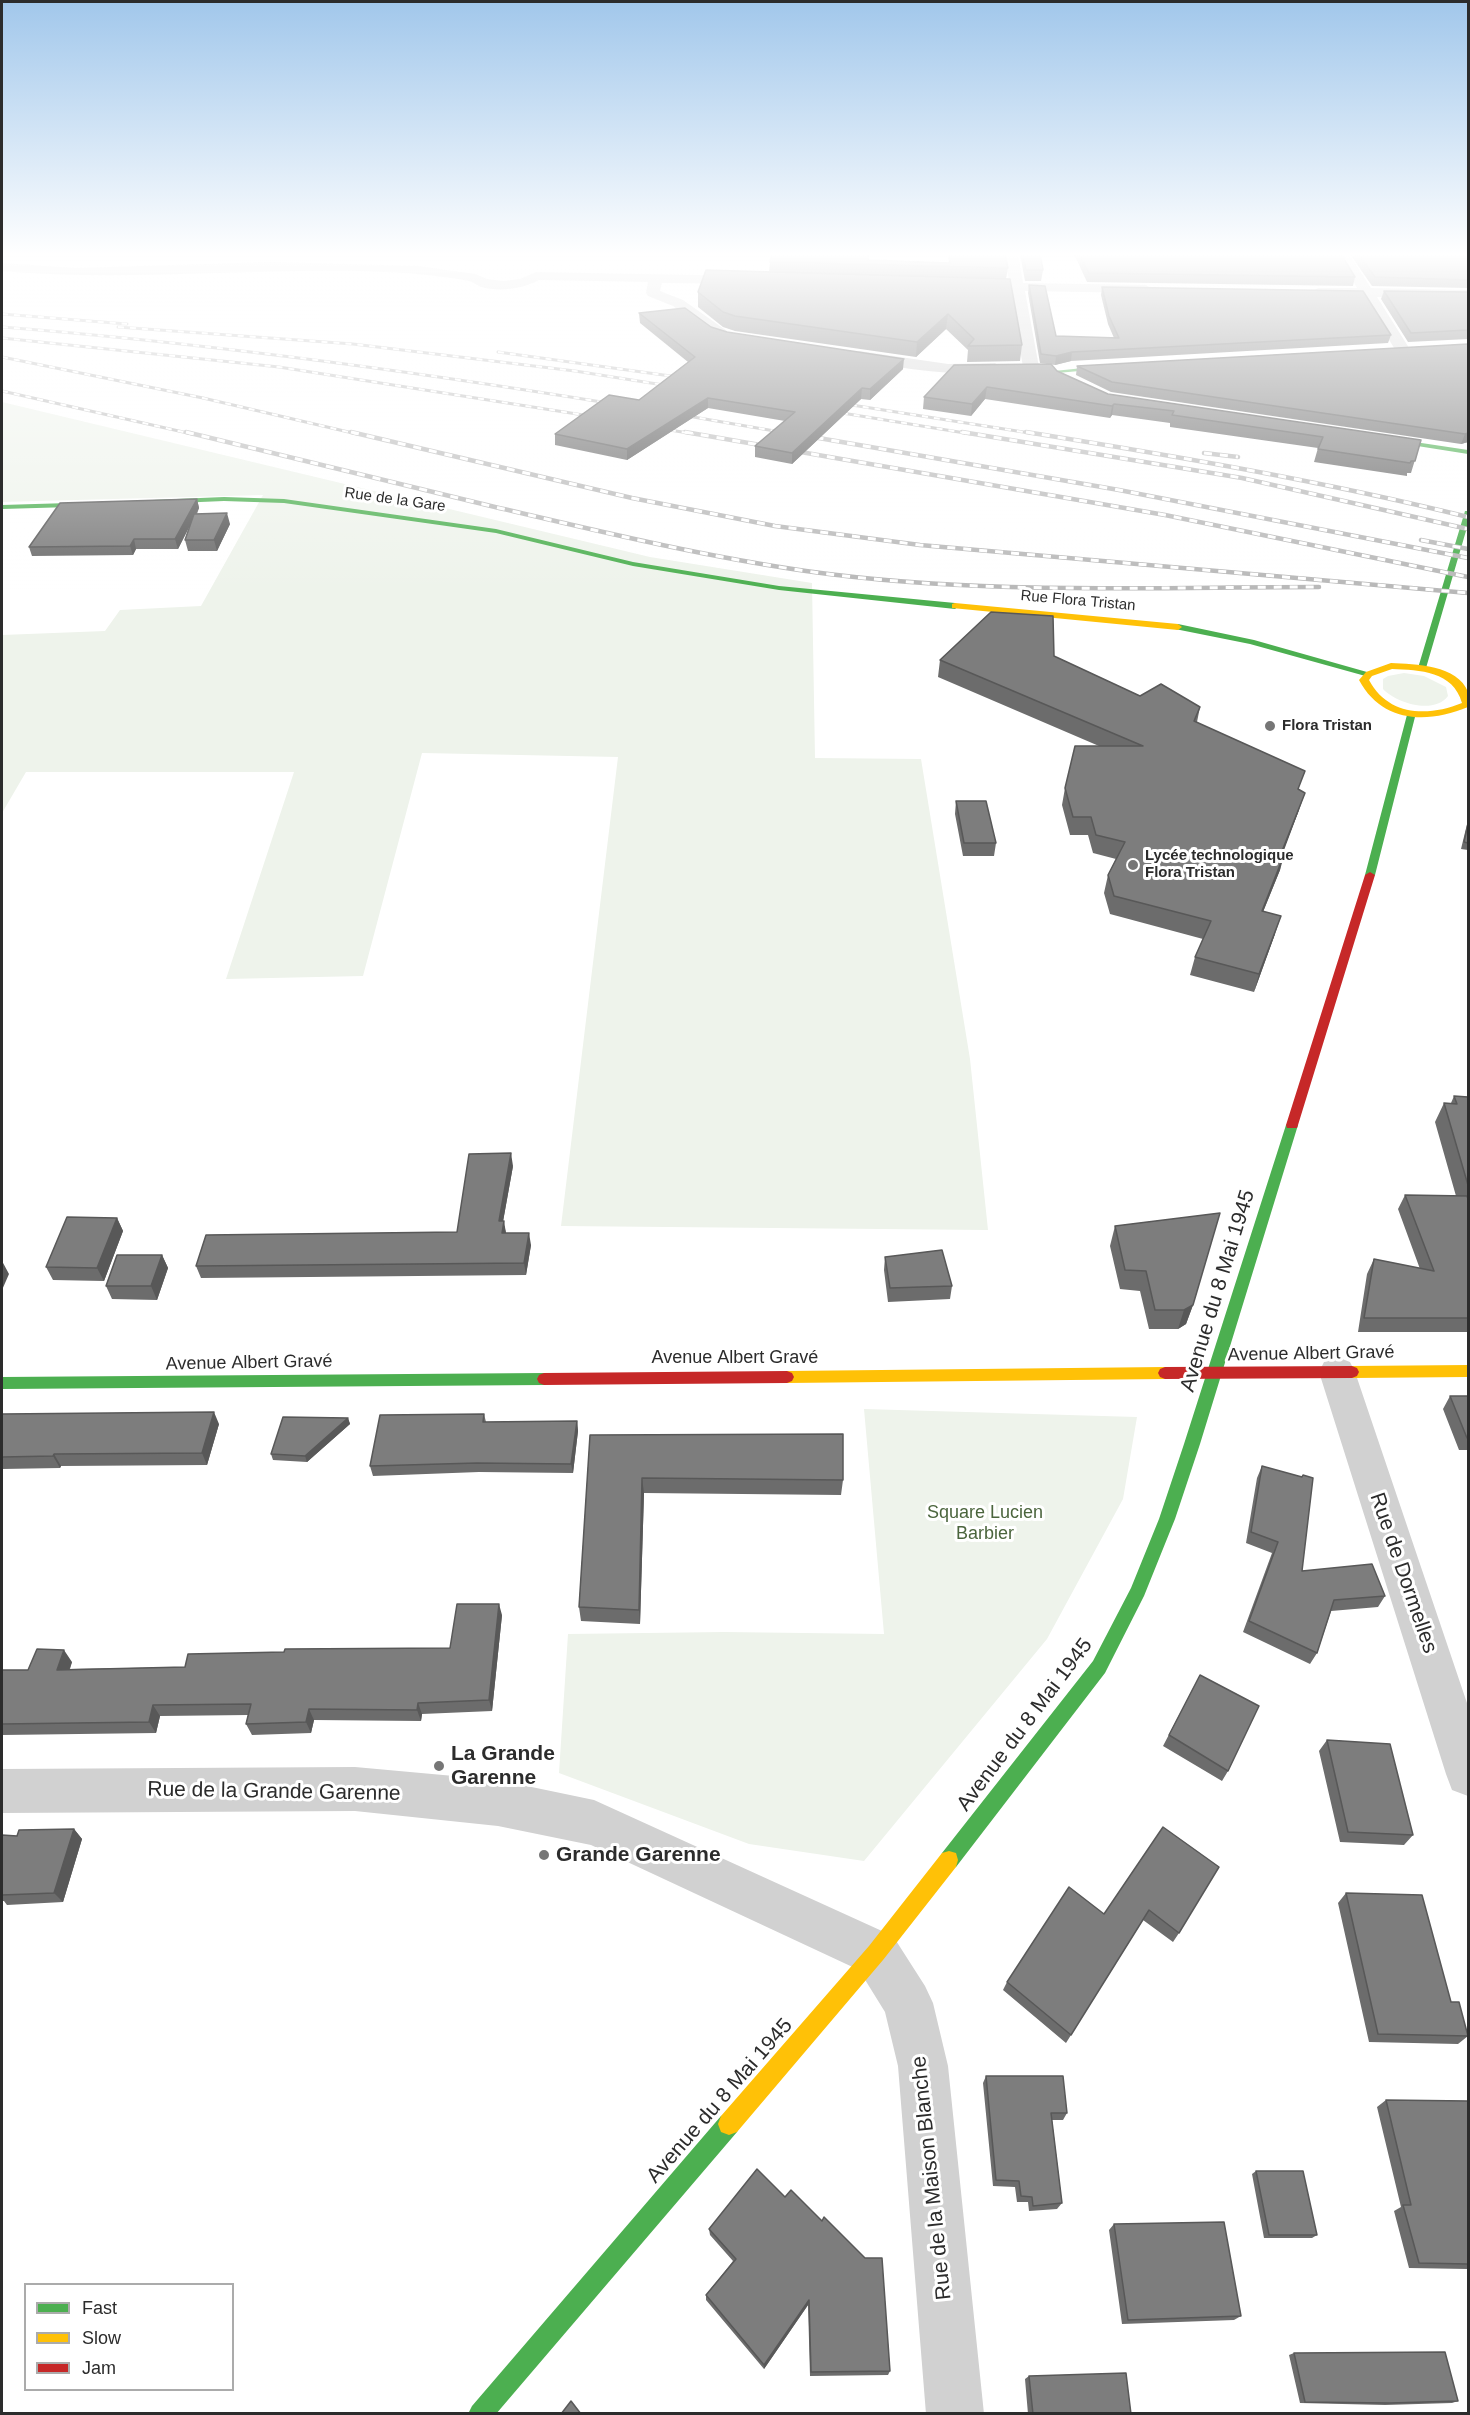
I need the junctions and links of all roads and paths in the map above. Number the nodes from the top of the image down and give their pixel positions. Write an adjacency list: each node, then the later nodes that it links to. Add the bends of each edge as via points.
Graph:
1 (932, 367): 2 (street)
2 (1030, 367): 4 (street)
3 (1113, 367): 4 (main road)
4 (1057, 371): 5 (main road)
5 (1075, 382)
6 (1364, 436): 7 (main road)
7 (1468, 452)
8 (142, 502): 12 (main road, Rue de la Gare, via 284,501 496,531 633,564)
9 (119, 503): 10 (main road)
10 (2, 507)
11 (1468, 513): 13 (main road)
12 (779, 588): 14 (main road, Rue Flora Tristan, via 1174,626)
13 (1422, 668): 14 (main road, via 1391,666); 15 (main road, via 1439,672 1464,687 1467,704 1446,714)
14 (1369, 674): 15 (main road, via 1364,680 1371,696)
15 (1411, 713): 18 (main road, Avenue du 8 Mai 1945, via 1377,853)
16 (1468, 1371): 17 (main road, Avenue Albert Gravé)
17 (1337, 1372): 18 (main road, Avenue Albert Gravé); 20 (street, Rue de Dormelles, via 1442,1684)
18 (1215, 1374): 19 (main road, Avenue Albert Gravé); 22 (main road, Avenue du 8 Mai 1945, via 1155,1550 1099,1666)
19 (2, 1383)
20 (1468, 1774)
21 (2, 1791): 22 (street, Rue de la Grande Garenne, via 355,1789 498,1803 594,1823)
22 (876, 1953): 23 (main road, Avenue du 8 Mai 1945); 24 (street, Rue de la Maison Blanche, via 908,2003 923,2066)
23 (480, 2414)
24 (955, 2414)

